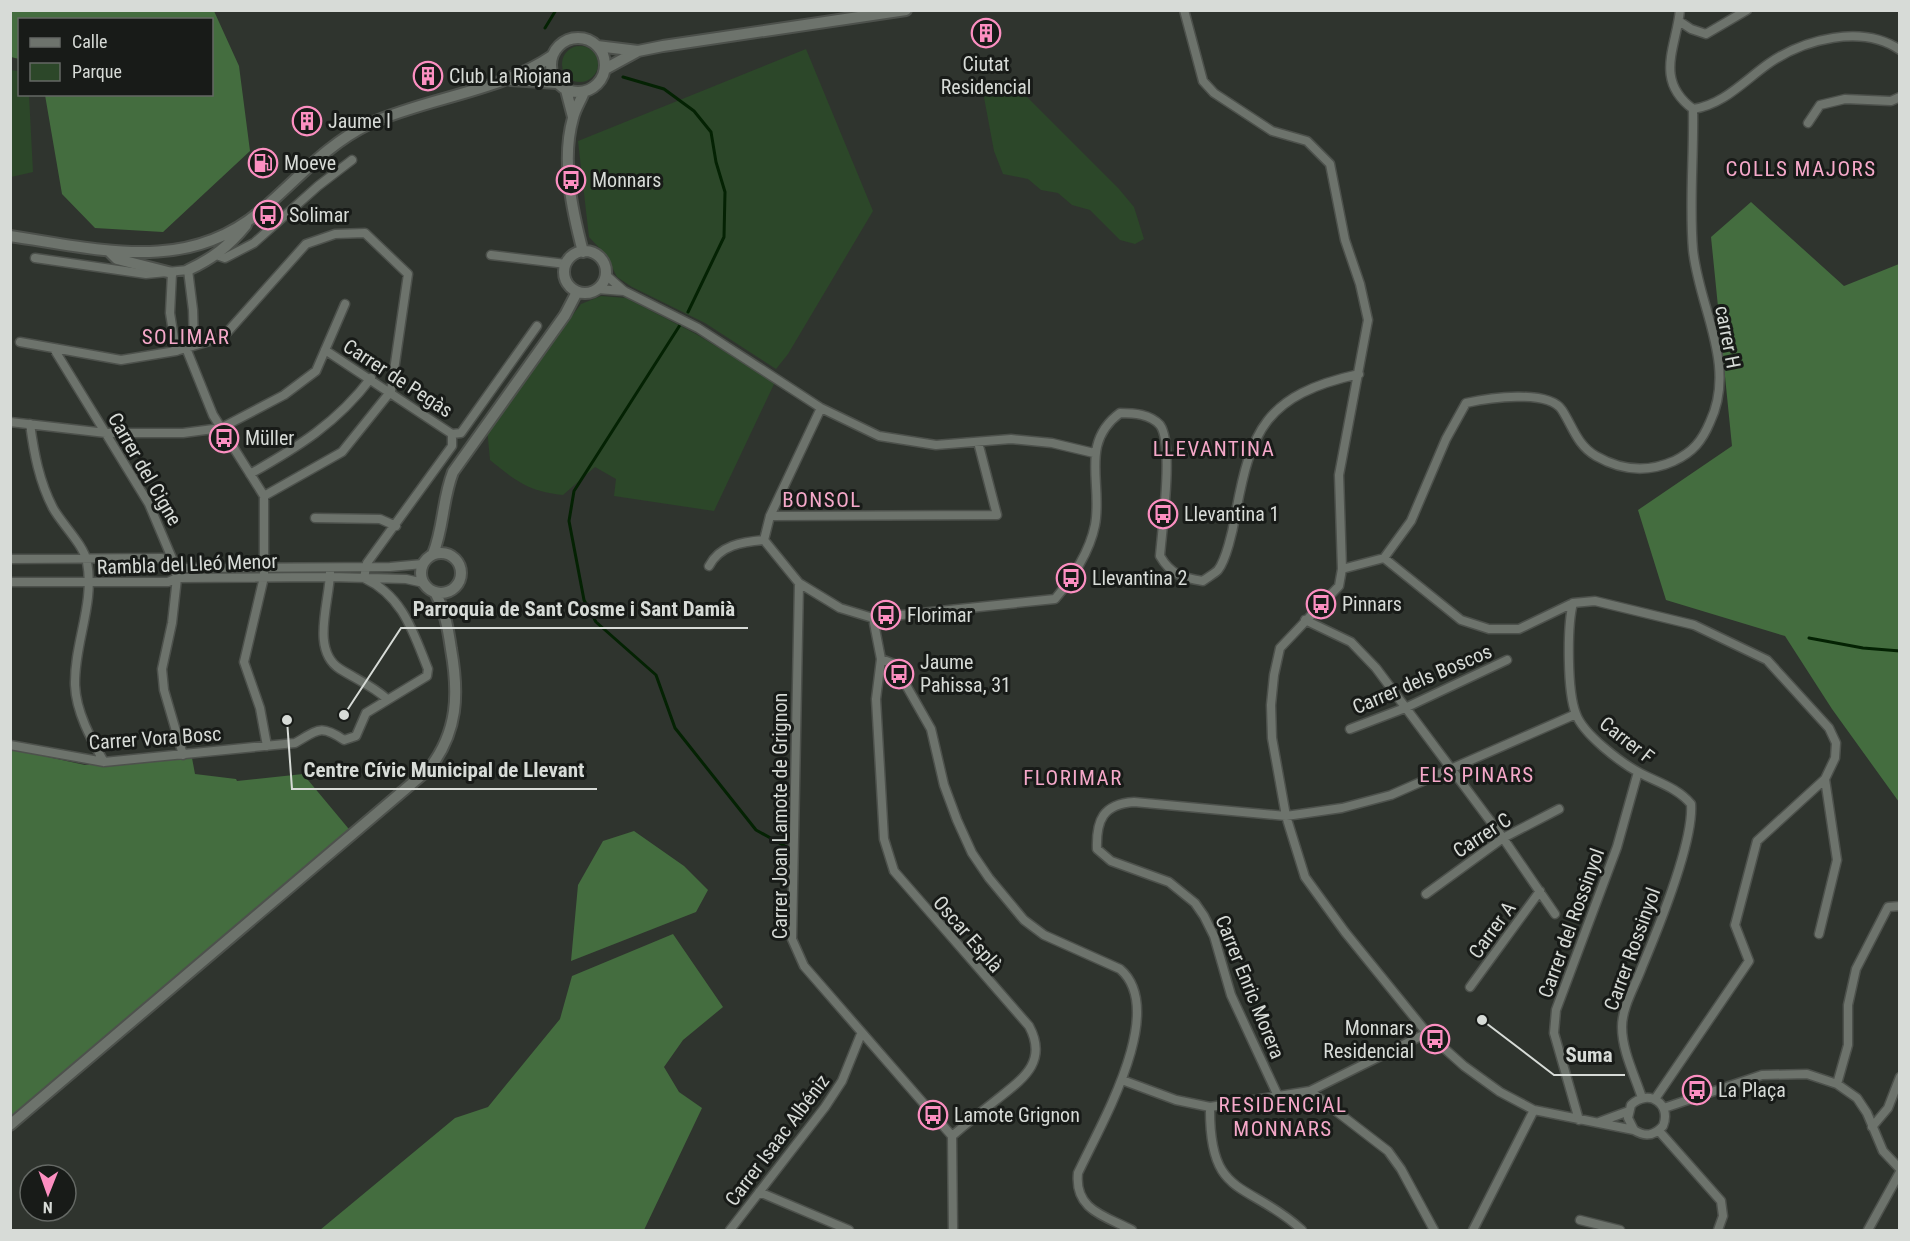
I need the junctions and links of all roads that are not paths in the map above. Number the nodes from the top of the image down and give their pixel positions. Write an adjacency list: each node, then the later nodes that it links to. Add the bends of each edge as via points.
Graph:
1 (906, 10): 8 (street)
2 (1184, 10): 40 (street, via 1203,81 1214,93 1272,131 1307,141 1330,164 1345,240 1368,320)
3 (1680, 10): 5 (street)
4 (1747, 10): 5 (street, via 1706,34)
5 (1679, 21): 15 (street, via 1671,45 1671,74 1680,96)
6 (597, 46): 8 (street); 9 (street, via 590,40 574,38 557,47); 10 (street, via 605,59)
7 (1899, 50): 15 (street, via 1868,36 1824,40 1776,58 1719,101)
8 (638, 51): 10 (street)
9 (552, 56): 11 (street); 12 (street, via 552,74)
10 (605, 69): 13 (street, via 602,80)
11 (510, 80): 12 (street); 19 (street, via 428,101 350,134)
12 (561, 86): 13 (street); 16 (street)
13 (584, 92): 16 (street)
14 (1899, 97): 17 (street, via 1891,101 1845,99 1820,105)
15 (1693, 109): 60 (street, carrer H, via 1694,253 1721,372 1716,410 1700,443 1659,467 1622,468 1580,444 1562,410 1549,399 1488,398 1466,403 1411,521)
16 (573, 117): 22 (street, via 569,174)
17 (1808, 123)
18 (352, 160): 23 (street, via 254,243 225,258)
19 (250, 220): 21 (street, via 209,242 186,248 163,253); 23 (street)
20 (10, 236): 21 (street)
21 (109, 251): 28 (street, via 117,260)
22 (583, 252): 26 (street); 29 (street, via 600,258)
23 (216, 255): 27 (street)
24 (491, 255): 26 (street)
25 (35, 258): 28 (street, via 146,274)
26 (566, 264): 32 (street, via 565,277)
27 (188, 270): 28 (street); 36 (street, via 193,310)
28 (172, 273): 39 (street, via 170,313)
29 (606, 275): 30 (street); 31 (street)
30 (597, 289): 31 (street); 32 (street)
31 (624, 291): 43 (street, via 698,328)
32 (578, 292): 56 (street, via 453,472 444,494)
33 (345, 304): 38 (street)
34 (537, 326): 48 (street, via 461,433)
35 (20, 342): 37 (street)
36 (190, 347): 39 (street); 42 (street, via 223,337 306,244 335,234 365,233 408,273); 46 (street)
37 (54, 349): 39 (street, via 121,360); 47 (street, Carrer del Cigne)
38 (325, 350): 41 (street, Carrer de Pegàs); 46 (street, via 316,371 284,395)
39 (176, 351)
40 (1359, 374): 50 (street, via 1311,388 1264,424 1252,444 1233,531 1219,569 1203,581 1179,576 1168,569 1160,556 1168,447 1160,426 1146,416 1120,413 1108,422); 69 (street, via 1340,475)
41 (371, 378): 42 (street, Carrer de Pegàs); 51 (street, via 352,404 328,425)
42 (391, 391): 48 (street, Carrer de Pegàs); 52 (street, via 342,452)
43 (821, 408): 49 (street, via 879,436 936,445); 53 (street)
44 (10, 422): 45 (street)
45 (30, 424): 47 (street); 62 (street, via 43,486 53,509)
46 (221, 428): 47 (street, via 183,433); 51 (street)
47 (106, 433): 63 (street, Carrer del Cigne, via 149,504)
48 (452, 434): 55 (street, via 452,446)
49 (978, 442): 50 (street, via 1011,439); 53 (street, via 997,515)
50 (1094, 453): 82 (street, via 1095,526 1068,584 1055,599)
51 (250, 474): 52 (street)
52 (264, 496): 67 (street)
53 (770, 516): 57 (street)
54 (315, 518): 55 (street, via 380,519)
55 (396, 526): 68 (street)
56 (441, 532): 58 (street); 59 (street)
57 (764, 540): 66 (street, via 742,542 715,554); 75 (street)
58 (433, 554): 59 (street); 64 (street)
59 (452, 556): 78 (street, via 461,572)
60 (1384, 558): 69 (street); 80 (street, via 1461,620 1490,629 1519,629)
61 (10, 559): 62 (street, Rambla del Lleó Menor)
62 (87, 559): 63 (street, Rambla del Lleó Menor, via 162,558); 76 (street)
63 (174, 563): 67 (street, Rambla del Lleó Menor, via 183,568); 72 (street, Carrer del Cigne)
64 (423, 564): 68 (street, Rambla del Lleó Menor); 77 (street)
65 (330, 566): 67 (street, Rambla del Lleó Menor); 68 (street, Rambla del Lleó Menor); 71 (street)
66 (709, 566)
67 (264, 567): 70 (street)
68 (366, 567): 73 (street)
69 (1342, 569): 83 (street, via 1339,586)
70 (264, 577): 71 (street, Rambla del Lleó Menor); 72 (street, Rambla del Lleó Menor); 91 (street, via 244,662)
71 (330, 577): 73 (street, Rambla del Lleó Menor); 86 (street, via 324,642 330,659)
72 (177, 578): 76 (street, Rambla del Lleó Menor, via 168,582); 92 (street, Carrer del Cigne, via 162,669 164,690)
73 (364, 578): 77 (street, Rambla del Lleó Menor, via 406,579); 86 (street, via 384,590 405,613 428,669 428,676)
74 (10, 582): 76 (street, Rambla del Lleó Menor)
75 (799, 583): 82 (street, via 840,608); 108 (street, Carrer Joan Lamote de Grignon, via 792,939 804,966)
76 (89, 584): 93 (street, via 75,685 83,719)
77 (424, 584): 79 (street)
78 (453, 588): 79 (street); 81 (street)
79 (435, 592): 81 (street)
80 (1573, 603): 88 (street, Carrer F, via 1570,675); 96 (street, via 1595,601 1694,625 1767,660 1829,728 1836,743 1835,758)
81 (445, 611): 122 (street, via 456,702 449,739 429,769)
82 (873, 618): 84 (street, Oscar Esplà)
83 (1305, 620): 87 (street, via 1351,642); 99 (street, via 1280,648 1271,705 1272,738)
84 (881, 659): 110 (street, via 894,664 931,729 957,820 989,878 1039,932 1120,969 1136,989 1138,1007); 126 (street, Oscar Esplà, via 876,699 884,839 894,871 1029,1026 1037,1050 1027,1075)
85 (1507, 660): 87 (street, Carrer dels Boscos)
86 (387, 699): 91 (street, Carrer Vora Bosc, via 363,716 356,736 344,740 320,728 295,743)
87 (1405, 708): 89 (street, Carrer dels Boscos); 94 (street)
88 (1576, 714): 94 (street); 95 (street, Carrer F, via 1598,742)
89 (1350, 729)
90 (10, 745): 93 (street, Carrer Vora Bosc)
91 (267, 746): 92 (street, Carrer Vora Bosc)
92 (183, 755): 93 (street, Carrer Vora Bosc)
93 (104, 762)
94 (1451, 768): 99 (street, via 1391,795 1342,808); 100 (street)
95 (1638, 772): 98 (street, Carrer F, via 1686,798); 120 (street, Carrer del Rossinyol, via 1617,847 1556,1010 1554,1033)
96 (1825, 779): 105 (street, via 1838,860); 115 (street, via 1757,841 1735,925 1749,961)
97 (1559, 809): 100 (street, Carrer C)
98 (1691, 811): 114 (street, Carrer Rossinyol, via 1659,925 1622,1015 1624,1045)
99 (1286, 816): 107 (street, via 1305,878); 113 (street, Carrer Enric Morera, via 1115,803 1103,817 1097,835 1097,849 1104,857 1169,882 1195,903 1214,936 1231,995)
100 (1503, 838): 101 (street); 102 (street, Carrer C)
101 (1540, 891): 104 (street); 106 (street, Carrer A)
102 (1425, 894)
103 (1899, 906): 111 (street, via 1888,907 1856,969 1848,1005 1848,1045)
104 (1555, 914)
105 (1819, 934)
106 (1470, 987)
107 (1427, 1033): 112 (street); 118 (street, via 1481,1079)
108 (861, 1034): 126 (street, Carrer Joan Lamote de Grignon); 128 (street, Carrer Isaac Albéniz, via 842,1081)
109 (1899, 1077): 123 (street, via 1888,1108)
110 (1122, 1080): 116 (street, via 1176,1100); 133 (street, via 1078,1173 1078,1190 1088,1207)
111 (1837, 1084): 117 (street, via 1808,1074 1771,1073); 123 (street, via 1857,1098)
112 (1310, 1091): 113 (street); 135 (street, via 1388,1150)
113 (1278, 1096): 116 (street)
114 (1642, 1098): 115 (street); 119 (street, via 1631,1105)
115 (1655, 1099): 117 (street)
116 (1210, 1107): 134 (street, via 1212,1150 1217,1165 1242,1191)
117 (1664, 1108): 125 (street, via 1666,1120)
118 (1534, 1110): 120 (street); 136 (street)
119 (1629, 1112): 121 (street); 124 (street)
120 (1579, 1120): 121 (street)
121 (1598, 1122): 124 (street)
122 (10, 1125)
123 (1872, 1127): 127 (street)
124 (1634, 1130): 125 (street, via 1646,1135)
125 (1659, 1131): 138 (street, via 1721,1201 1723,1216)
126 (952, 1136): 132 (street)
127 (1899, 1170): 139 (street)
128 (759, 1192): 130 (street, Carrer Isaac Albéniz); 131 (street)
129 (1580, 1220): 137 (street)
130 (730, 1230)
131 (849, 1230)
132 (953, 1230)
133 (1132, 1230)
134 (1302, 1230)
135 (1434, 1230)
136 (1473, 1230)
137 (1620, 1230)
138 (1718, 1230)
139 (1868, 1230)

